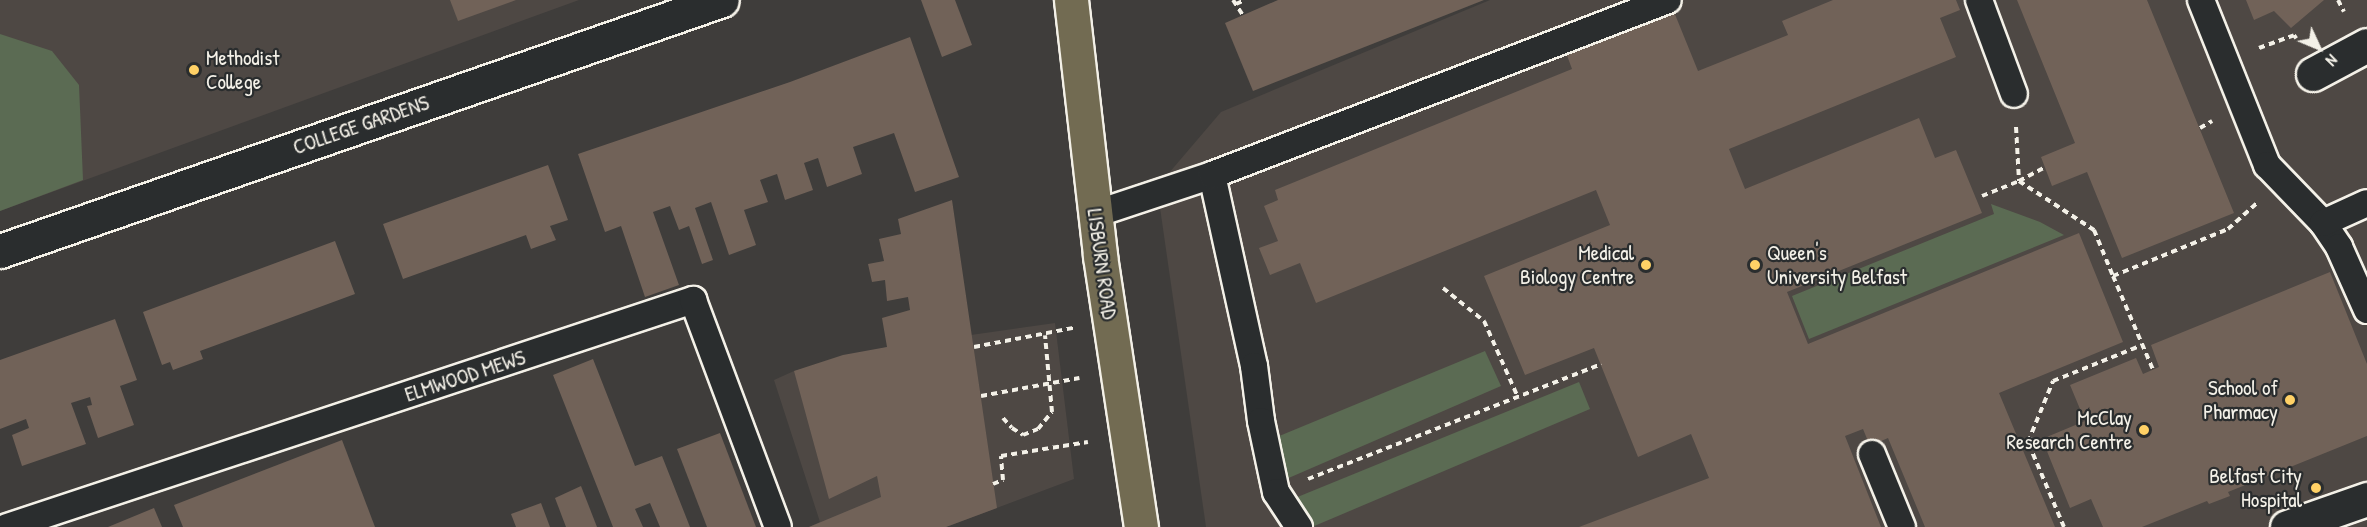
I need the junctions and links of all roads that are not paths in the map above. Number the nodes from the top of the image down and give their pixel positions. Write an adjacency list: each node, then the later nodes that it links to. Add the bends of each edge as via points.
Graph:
1 (722, 0): 13 (street, COLLEGE GARDENS)
2 (1071, 0): 11 (main road, LISBURN ROAD)
3 (1668, 0): 9 (lane)
4 (1979, 0): 8 (lane)
5 (2201, 0): 12 (lane, via 2267,165)
6 (2367, 45): 7 (street)
7 (2313, 74)
8 (2014, 94)
9 (1212, 175): 11 (lane); 20 (lane, via 1254,366 1276,492)
10 (2367, 203): 12 (lane)
11 (1095, 214): 19 (main road, LISBURN ROAD)
12 (2323, 223): 14 (lane, via 2339,247)
13 (0, 251)
14 (2367, 310)
15 (1872, 454): 21 (lane)
16 (2367, 499): 22 (street)
17 (7, 527): 18 (lane, ELMWOOD MEWS, via 693,300)
18 (778, 527)
19 (1141, 527)
20 (1299, 527)
21 (1902, 527)
22 (2287, 527)

